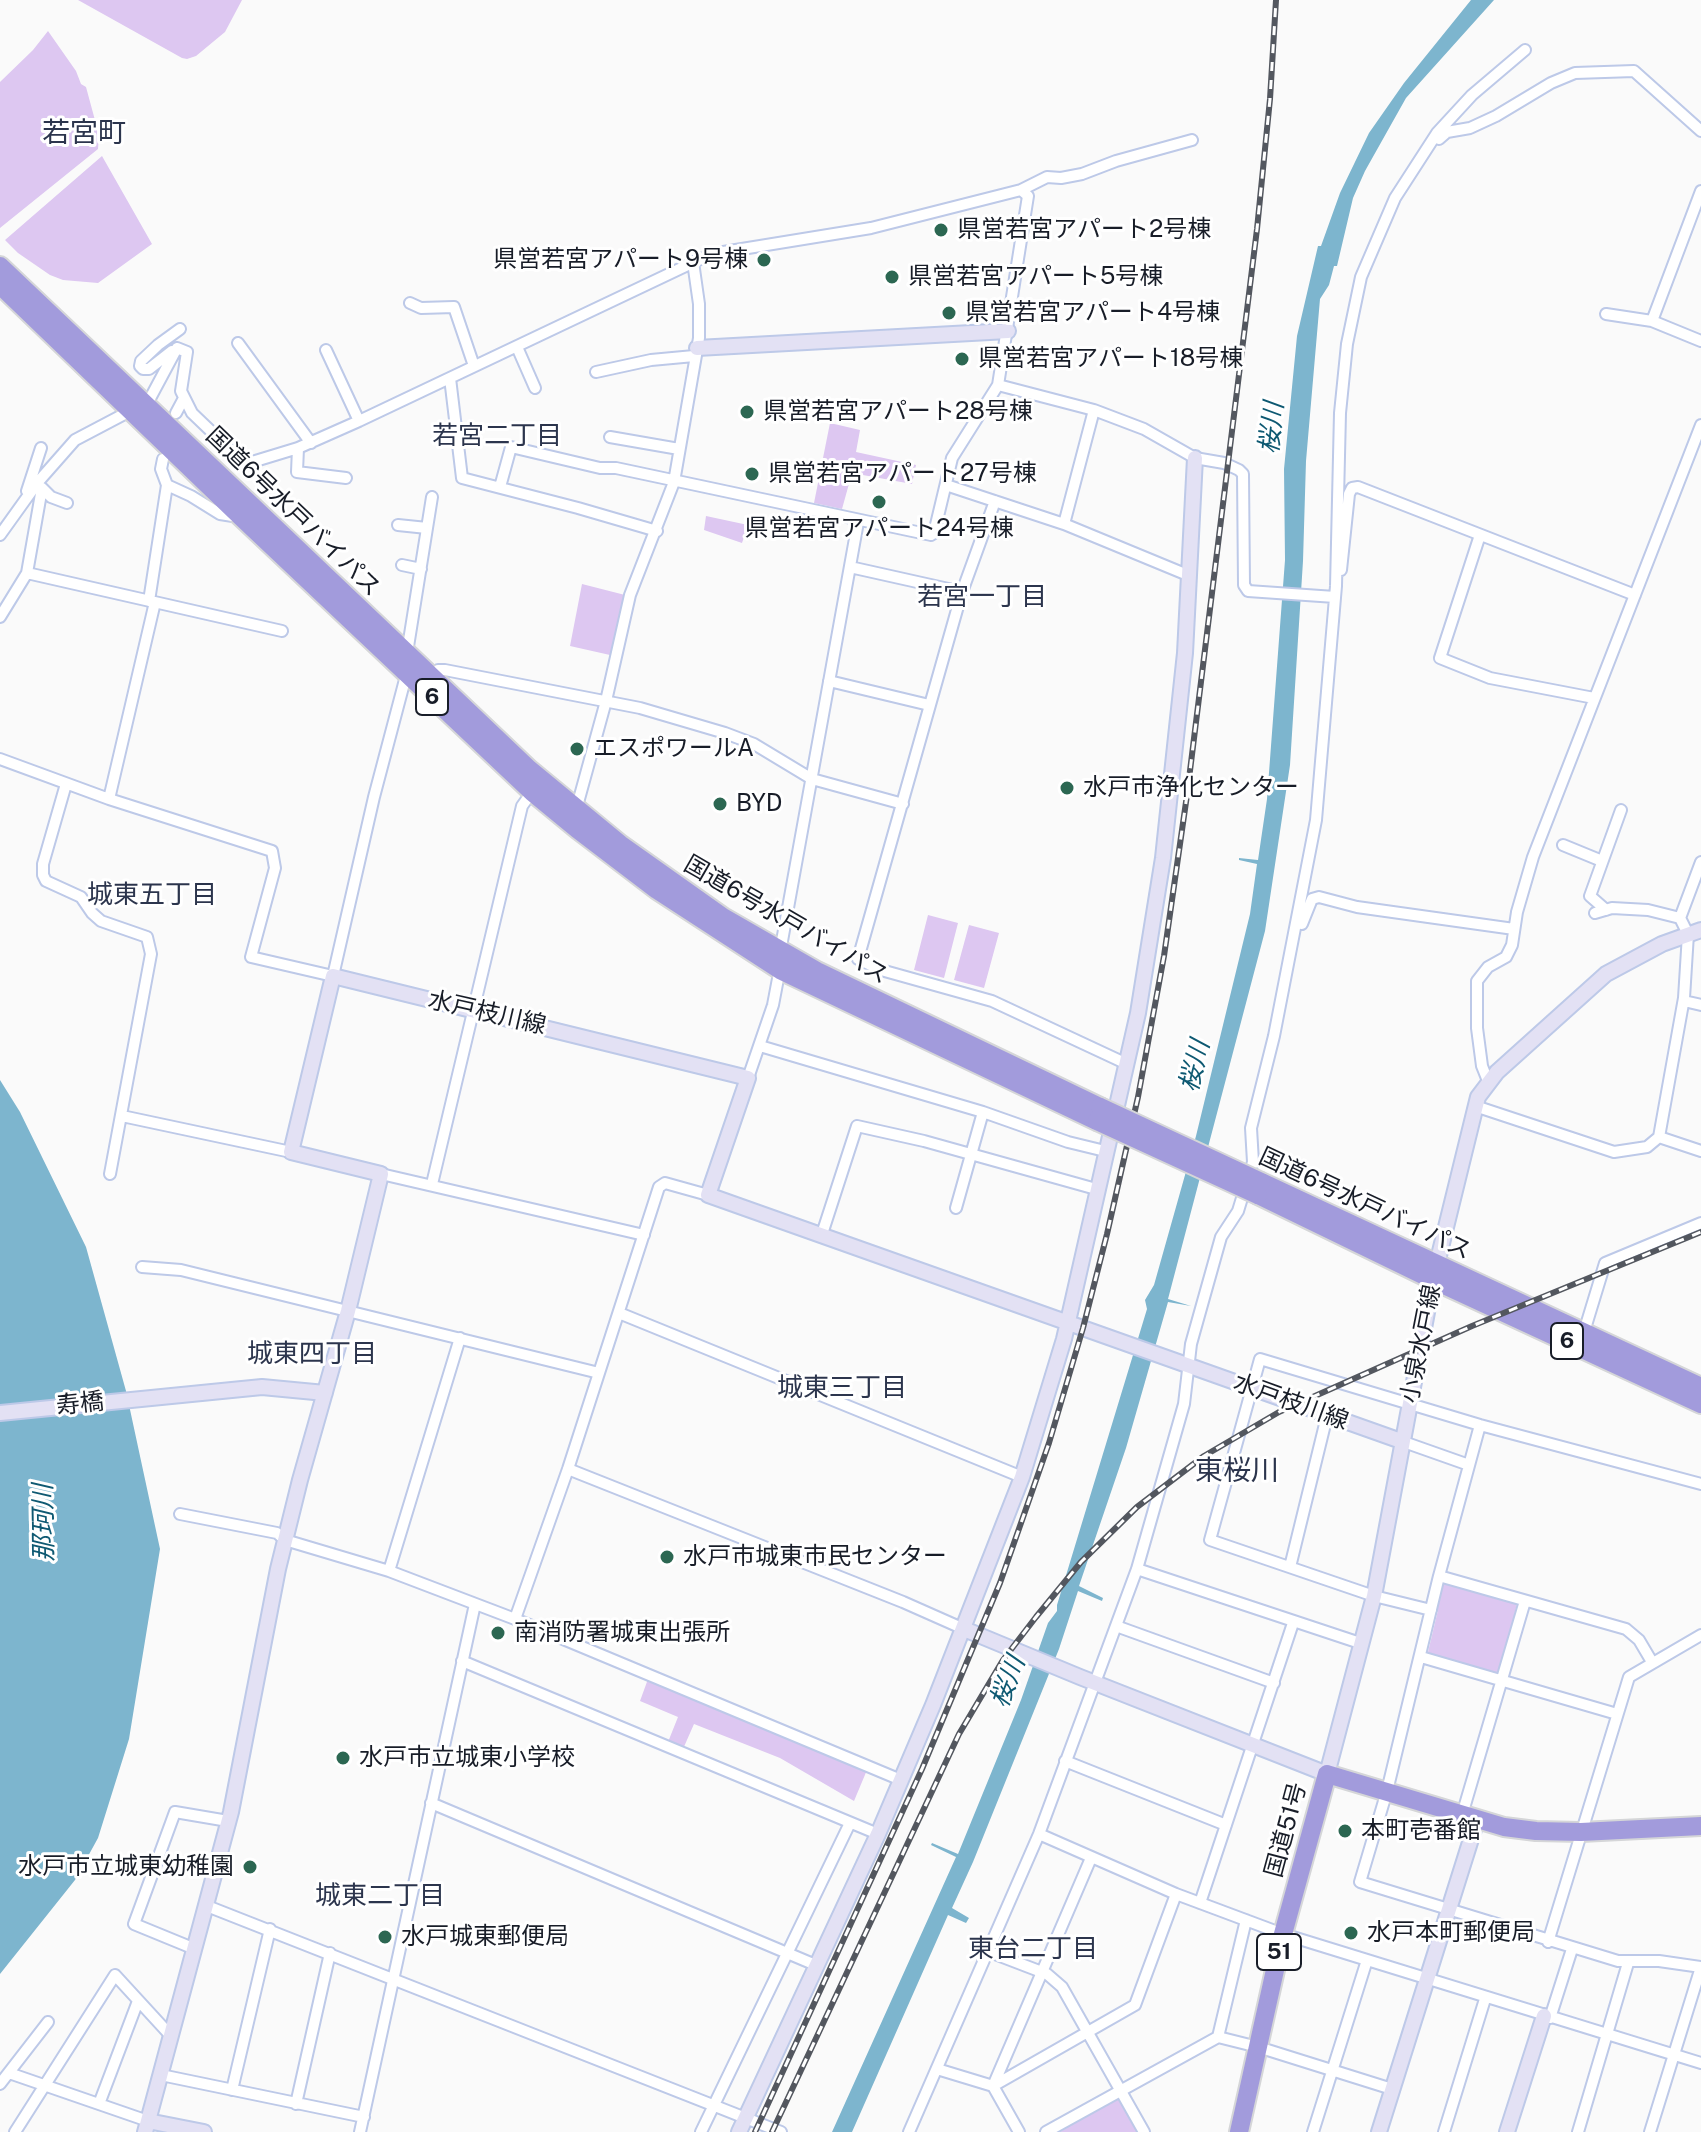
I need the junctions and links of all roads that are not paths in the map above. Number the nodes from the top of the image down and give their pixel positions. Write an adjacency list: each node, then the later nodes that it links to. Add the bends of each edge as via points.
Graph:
1 (1525, 50): 4 (street, via 1450,118)
2 (1701, 131): 4 (street, via 1634,71 1575,73 1470,128 1447,132)
3 (1192, 140): 5 (street, via 1082,174 1047,177)
4 (1421, 155): 64 (street, via 1381,225 1354,309 1340,413)
5 (1021, 190): 7 (street, via 871,228 711,254); 14 (street, via 1028,196)
6 (1701, 191): 12 (street)
7 (693, 262): 17 (street); 20 (street, via 699,304)
8 (0, 266): 25 (highway, 国道6号水戸バイパス / 6)
9 (0, 285): 25 (highway, 国道6号水戸バイパス / 6)
10 (410, 303): 21 (street, via 454,307)
11 (1606, 314): 12 (street)
12 (1652, 321): 15 (street)
13 (180, 329): 18 (street, via 140,366 149,369)
14 (1008, 331): 20 (street); 24 (street)
15 (1701, 341)
16 (238, 343): 34 (street)
17 (517, 347): 21 (street); 26 (street)
18 (177, 348): 27 (street, via 188,356 181,375); 28 (street)
19 (326, 350): 31 (street)
20 (696, 352): 22 (street); 37 (street)
21 (474, 366): 23 (street)
22 (596, 372)
23 (450, 378): 31 (street); 45 (street, via 462,478)
24 (998, 385): 29 (street); 44 (street, via 952,458)
25 (116, 386): 28 (highway, 国道6号水戸バイパス / 6)
26 (535, 388)
27 (184, 398): 30 (street); 36 (street, via 192,413 241,460 252,462)
28 (139, 408): 42 (street, via 75,440); 50 (highway, 国道6号水戸バイパス / 6); 69 (highway, 国道6号水戸バイパス / 6)
29 (1094, 410): 38 (street, via 1144,429); 52 (street)
30 (176, 413)
31 (359, 421): 34 (street)
32 (1701, 425): 65 (street)
33 (610, 437): 37 (street)
34 (311, 443): 36 (street)
35 (41, 448): 46 (street)
36 (298, 448): 40 (street, via 297,472)
37 (679, 449): 41 (street)
38 (1195, 458): 62 (street); 64 (street, via 1224,463 1243,474 1248,591)
39 (163, 459): 43 (street)
40 (346, 478)
41 (674, 482): 45 (street, via 511,447); 51 (street); 55 (street)
42 (40, 485): 46 (street); 49 (street); 61 (street)
43 (167, 485): 50 (street, via 220,514); 66 (street)
44 (946, 485): 48 (street); 51 (street, via 931,535)
45 (500, 487): 55 (street)
46 (26, 497): 56 (street)
47 (432, 497): 54 (street)
48 (995, 501): 52 (street); 63 (street)
49 (67, 503)
50 (241, 517): 69 (highway, 国道6号水戸バイパス / 6)
51 (858, 522): 59 (street)
52 (1064, 524): 62 (street)
53 (398, 525): 54 (street)
54 (427, 528): 60 (street)
55 (657, 531): 73 (street, via 630,595)
56 (0, 535)
57 (1480, 535): 64 (street, via 1352,488); 65 (street); 72 (street, via 1440,658 1490,678)
58 (402, 565): 60 (street)
59 (850, 567): 63 (street); 71 (street)
60 (421, 569): 69 (street)
61 (27, 573): 66 (street); 67 (street)
62 (1190, 576): 97 (street, via 1163,858)
63 (962, 592): 80 (street)
64 (1333, 594): 89 (street, via 1316,820)
65 (1635, 595): 72 (street)
66 (152, 602): 68 (street); 79 (street)
67 (0, 617)
68 (282, 631)
69 (410, 662): 70 (highway, 国道6号水戸バイパス / 6); 78 (highway, 国道6号水戸バイパス / 6); 92 (street)
70 (431, 676): 73 (street, via 445,670); 81 (highway, 国道6号水戸バイパス / 6)
71 (829, 681): 74 (street); 76 (street)
72 (1594, 698): 87 (street, via 1533,857)
73 (606, 701): 76 (street, via 725,733); 81 (street)
74 (925, 704)
75 (0, 759): 77 (street)
76 (812, 779): 80 (street); 90 (street)
77 (66, 784): 79 (street); 103 (street, via 43,864 46,881 81,897 101,921 147,937 151,954)
78 (532, 792): 91 (highway, 国道6号水戸バイパス / 6, via 657,890); 95 (street, via 522,806)
79 (109, 799): 92 (street, via 272,851 275,868 251,957)
80 (903, 804): 97 (street, via 858,959 992,1001)
81 (576, 810): 90 (highway, 国道6号水戸バイパス / 6, via 683,890)
82 (1621, 810): 84 (street)
83 (1563, 845): 84 (street)
84 (1602, 861): 86 (street, via 1590,896 1600,912 1630,907)
85 (1701, 862): 86 (street)
86 (1680, 918): 88 (street)
87 (1514, 929): 89 (street, via 1319,897 1312,899); 99 (street, via 1506,957 1477,981 1477,1028)
88 (1695, 932): 93 (street); 99 (street, 小泉水戸線, via 1639,954 1606,974)
89 (1295, 936): 125 (street, via 1251,1128 1253,1162 1238,1211 1221,1237)
90 (780, 949): 91 (street); 102 (highway, 国道6号水戸バイパス / 6)
91 (780, 970): 96 (street); 102 (highway, 国道6号水戸バイパス / 6)
92 (333, 976): 95 (street, 水戸枝川線); 107 (street)
93 (1684, 1001): 94 (street); 104 (street)
94 (1701, 1005)
95 (474, 1010): 98 (street, 水戸枝川線); 111 (street)
96 (760, 1046): 98 (street); 101 (street)
97 (1127, 1064): 105 (street)
98 (748, 1078): 113 (street)
99 (1488, 1081): 100 (street, 小泉水戸線)
100 (1475, 1106): 104 (street, via 1614,1152 1647,1147); 119 (street, 小泉水戸線)
101 (983, 1112): 105 (street); 108 (street)
102 (1098, 1114): 119 (highway, 国道6号水戸バイパス / 6, bridge)
103 (122, 1116): 107 (street); 109 (street)
104 (1659, 1137): 106 (street)
105 (1105, 1151): 112 (street)
106 (1701, 1151)
107 (291, 1152): 110 (street)
108 (971, 1154): 112 (street); 114 (street); 116 (street, via 857,1126)
109 (110, 1174)
110 (381, 1174): 111 (street); 120 (street)
111 (432, 1184): 117 (street)
112 (1096, 1189): 122 (street)
113 (708, 1195): 116 (street); 117 (street, via 665,1183 659,1187)
114 (956, 1208)
115 (1701, 1223): 123 (street, via 1605,1263)
116 (822, 1234): 122 (street)
117 (644, 1235): 121 (street)
118 (142, 1267): 120 (street, via 181,1270)
119 (1435, 1272): 123 (highway, 国道6号水戸バイパス / 6); 130 (street, 小泉水戸線); 131 (highway, 国道6号水戸バイパス / 6)
120 (348, 1311): 124 (street); 129 (street)
121 (619, 1313): 126 (street); 138 (street)
122 (1068, 1321): 125 (street, 水戸枝川線); 138 (street)
123 (1584, 1332): 127 (highway, 国道6号水戸バイパス / 6)
124 (460, 1338): 126 (street); 144 (street)
125 (1184, 1365): 128 (street, 水戸枝川線); 143 (street, via 1184,1404)
126 (599, 1373): 137 (street)
127 (1701, 1387)
128 (1251, 1389): 130 (street, via 1260,1359); 133 (street, 水戸枝川線); 142 (street, via 1210,1540)
129 (325, 1393): 132 (street, 寿橋, via 262,1387); 141 (street)
130 (1409, 1403): 134 (street); 135 (street, 小泉水戸線)
131 (1701, 1404)
132 (0, 1413)
133 (1327, 1416): 135 (street, 水戸枝川線); 142 (street)
134 (1480, 1425): 136 (street); 139 (street)
135 (1401, 1441): 136 (street); 146 (street, 小泉水戸線)
136 (1469, 1465): 145 (street)
137 (568, 1469): 150 (street); 153 (street)
138 (1022, 1477): 153 (street)
139 (1701, 1484)
140 (180, 1514): 141 (street, via 277,1533)
141 (285, 1540): 144 (street); 170 (street)
142 (1290, 1567): 146 (street)
143 (1137, 1569): 151 (street); 152 (street)
144 (389, 1571): 148 (street)
145 (1439, 1576): 147 (street); 149 (street)
146 (1374, 1596): 149 (street); 155 (street, 小泉水戸線)
147 (1525, 1601): 158 (street, via 1626,1629); 160 (street)
148 (475, 1604): 150 (street); 157 (street)
149 (1431, 1610): 156 (street)
150 (515, 1619): 166 (street)
151 (1293, 1623): 155 (street); 161 (street)
152 (1116, 1626): 159 (street); 161 (street)
153 (964, 1629): 159 (street); 166 (street)
154 (1701, 1635): 158 (street)
155 (1360, 1643): 165 (street, 小泉水戸線)
156 (1421, 1657): 160 (street); 167 (street)
157 (462, 1661): 168 (street); 171 (street)
158 (1652, 1662): 162 (street, via 1629,1677)
159 (1087, 1680): 163 (street); 164 (street)
160 (1501, 1680): 162 (street); 169 (street)
161 (1274, 1683): 163 (street)
162 (1617, 1714): 174 (street)
163 (1254, 1747): 165 (street); 172 (street)
164 (1065, 1761): 172 (street); 176 (street)
165 (1327, 1774): 167 (highway, 国道51号); 184 (highway, 国道51号 / 51)
166 (901, 1780): 175 (street)
167 (1387, 1791): 169 (highway, 国道51号); 181 (street, via 1360,1882)
168 (431, 1803): 189 (street); 196 (street)
169 (1470, 1817): 174 (highway, 国道51号, via 1504,1827); 181 (street)
170 (228, 1821): 180 (street); 186 (street, via 175,1812 134,1924)
171 (850, 1823): 175 (street); 189 (street)
172 (1226, 1825): 179 (street)
173 (1701, 1826): 174 (highway, 国道51号)
174 (1581, 1832): 185 (street)
175 (878, 1834): 193 (street)
176 (1039, 1834): 177 (street); 188 (street)
177 (1091, 1858): 178 (street); 195 (street)
178 (1176, 1894): 179 (street); 202 (street, via 1135,2005)
179 (1200, 1903): 182 (street)
180 (207, 1906): 183 (street); 186 (street)
181 (1449, 1910): 185 (street); 197 (street)
182 (1246, 1920): 184 (street); 205 (street)
183 (270, 1929): 190 (street); 217 (street)
184 (1283, 1934): 191 (street); 206 (highway, 国道51号 / 51)
185 (1548, 1942): 187 (street)
186 (195, 1949): 204 (street)
187 (1572, 1949): 192 (street); 200 (street)
188 (987, 1951): 195 (street); 209 (street)
189 (787, 1952): 193 (street); 221 (street)
190 (330, 1953): 196 (street); 220 (street)
191 (1367, 1960): 197 (street); 210 (street)
192 (1628, 1963): 194 (street); 203 (street)
193 (818, 1966): 223 (street)
194 (1701, 1967): 207 (street)
195 (1041, 1973): 202 (street, via 1062,1987); 215 (street)
196 (393, 1978): 221 (street); 222 (street)
197 (1427, 1979): 198 (street); 216 (street)
198 (1485, 1999): 200 (street); 238 (street)
199 (138, 2001): 204 (street); 214 (street, via 115,1975); 219 (street)
200 (1547, 2017): 203 (street); 239 (street)
201 (48, 2022): 211 (street)
202 (1088, 2031): 215 (street); 218 (street)
203 (1608, 2035): 207 (street); 240 (street)
204 (171, 2036): 212 (street)
205 (1218, 2037): 206 (street); 218 (street)
206 (1258, 2047): 210 (street); 235 (highway, 国道51号 / 51)
207 (1674, 2055): 208 (street); 241 (street)
208 (1701, 2063)
209 (937, 2069): 215 (street); 231 (street)
210 (1332, 2070): 216 (street); 236 (street)
211 (9, 2073): 213 (street); 214 (street)
212 (161, 2075): 217 (street); 224 (street)
213 (0, 2084)
214 (45, 2085): 219 (street); 225 (street)
215 (993, 2086): 232 (street)
216 (1392, 2089): 237 (street)
217 (232, 2090): 220 (street)
218 (1120, 2090): 233 (street); 234 (street)
219 (99, 2104): 224 (street)
220 (296, 2104): 222 (street)
221 (714, 2105): 223 (street); 228 (street)
222 (364, 2117): 227 (street)
223 (746, 2117): 229 (street); 230 (street)
224 (147, 2126): 226 (street)
225 (15, 2132)
226 (204, 2132)
227 (360, 2132)
228 (701, 2132)
229 (739, 2132)
230 (781, 2132)
231 (909, 2132)
232 (1019, 2132)
233 (1046, 2132)
234 (1144, 2132)
235 (1239, 2132)
236 (1313, 2132)
237 (1379, 2132)
238 (1444, 2132)
239 (1507, 2132)
240 (1578, 2132)
241 (1650, 2132)

